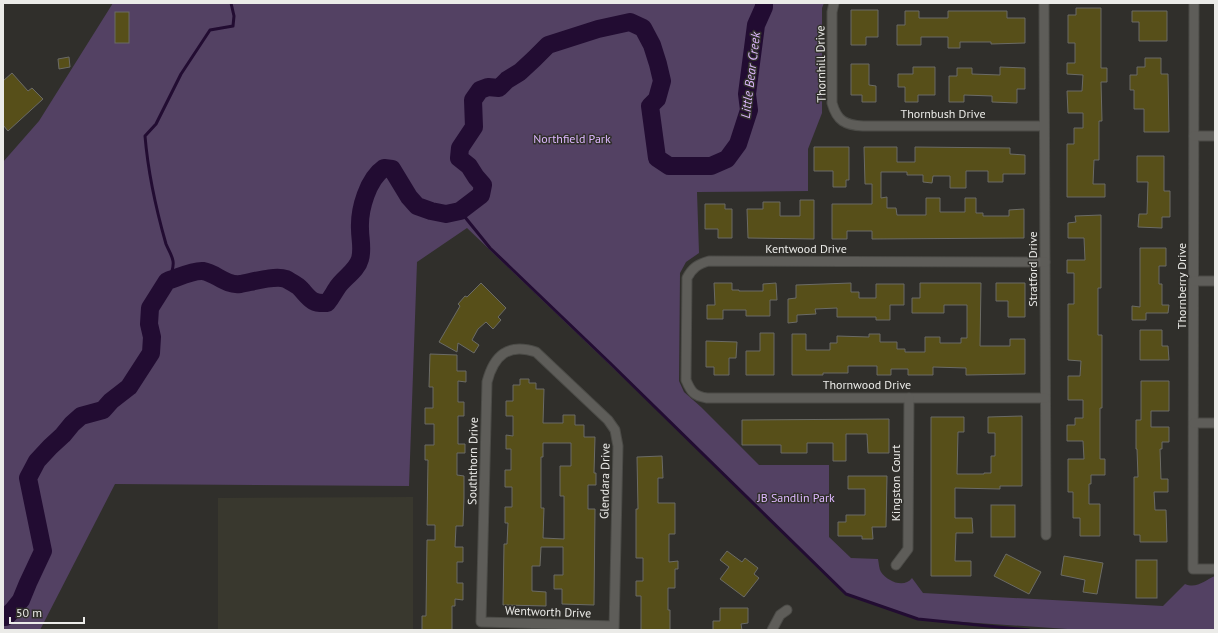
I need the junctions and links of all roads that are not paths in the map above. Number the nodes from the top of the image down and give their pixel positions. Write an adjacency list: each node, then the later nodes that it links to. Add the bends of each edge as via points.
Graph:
1 (834, 3): 4 (street, Thornhill Drive, via 832,103 835,113)
2 (1044, 3): 5 (street, Stratford Drive)
3 (1194, 3): 6 (street, Thornberry Drive)
4 (843, 122): 5 (street, Thornbush Drive, via 852,126)
5 (1044, 126): 8 (street, Stratford Drive)
6 (1194, 136): 7 (street); 9 (street, Thornberry Drive)
7 (1215, 136)
8 (1045, 262): 12 (street, Kentwood Drive, via 709,261 699,264 687,278 686,380); 14 (street, Stratford Drive)
9 (1194, 281): 10 (street); 15 (street, Thornberry Drive)
10 (1215, 281)
11 (546, 361): 21 (street, Souththorn Drive, via 536,352 527,349 509,350 498,358 491,368 487,382); 22 (street, Glendara Drive, via 608,420 618,438)
12 (691, 390): 13 (street, Thornwood Drive, via 698,397 707,398)
13 (909, 398): 14 (street, Thornwood Drive); 18 (street, Kingston Court, via 908,549)
14 (1045, 398): 17 (street, Stratford Drive)
15 (1194, 424): 16 (street); 19 (street, Thornberry Drive, via 1194,569)
16 (1215, 424)
17 (1046, 535)
18 (896, 565)
19 (1215, 569)
20 (787, 610): 23 (street, via 780,615)
21 (481, 622): 22 (street, Wentworth Drive)
22 (614, 628)
23 (772, 630)

